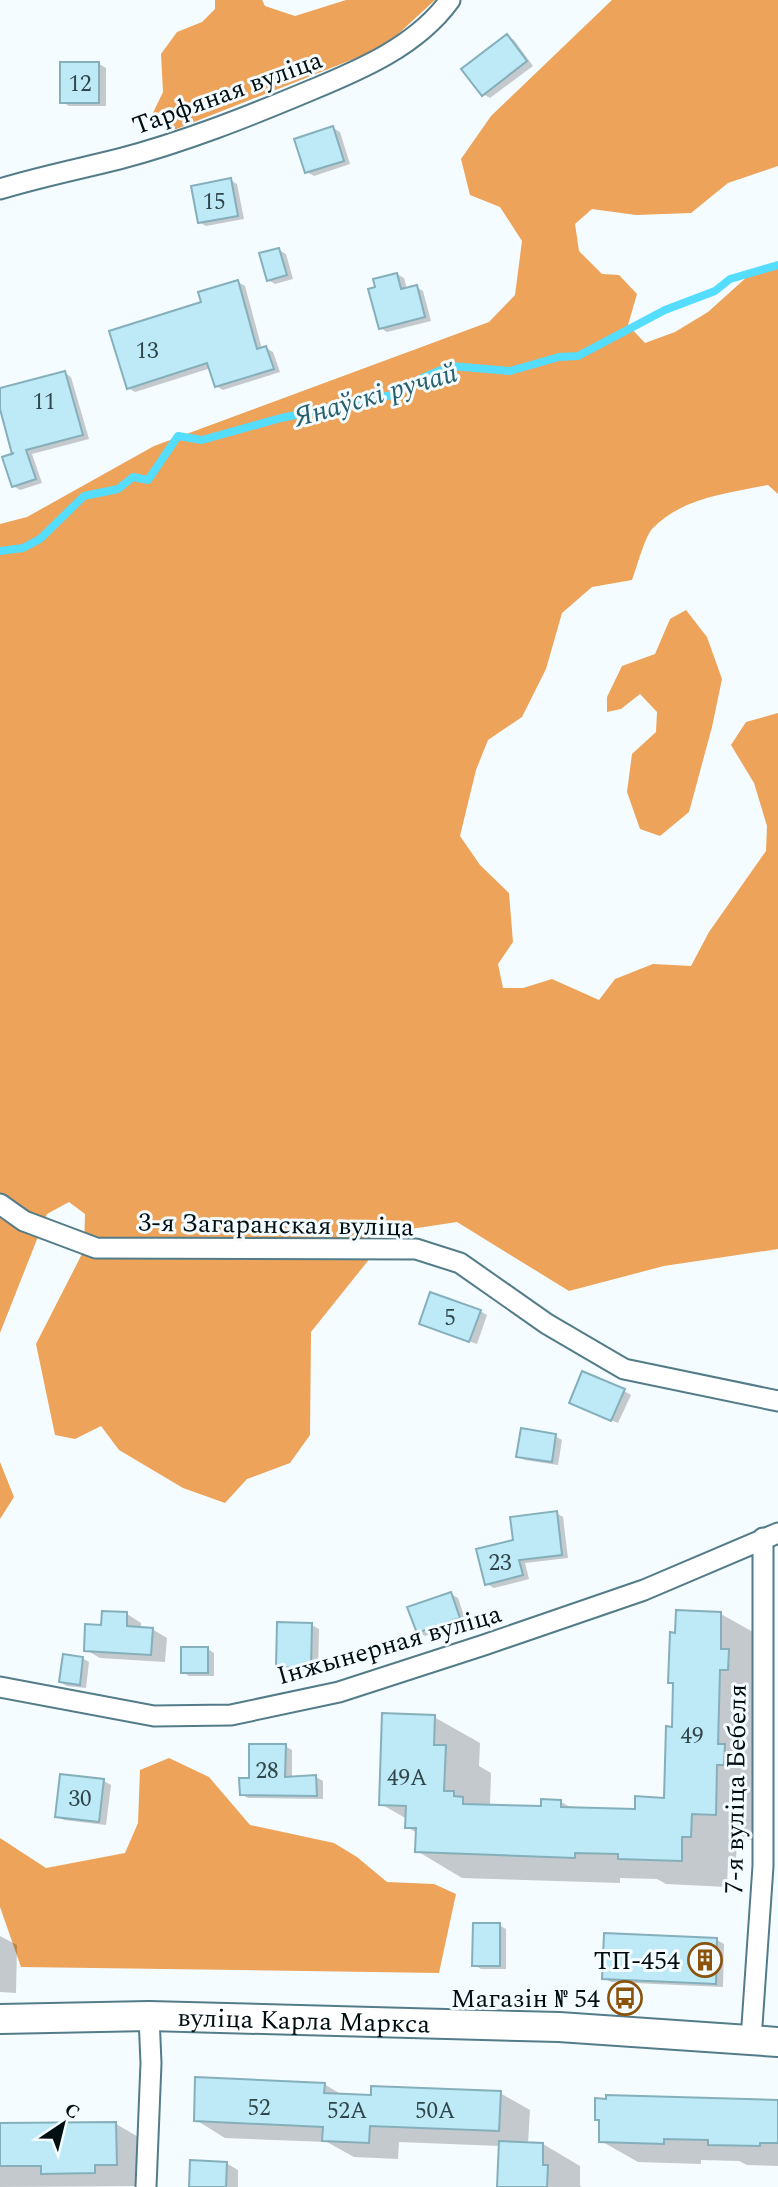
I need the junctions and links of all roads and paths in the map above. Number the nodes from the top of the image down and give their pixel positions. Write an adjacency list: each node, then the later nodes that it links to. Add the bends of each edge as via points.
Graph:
1 (450, 0): 2 (street, Тарфяная вуліца, via 401,48 350,74 233,123 120,159)
2 (0, 189)
3 (0, 1204): 4 (street, 3-я Загаранская вуліца, via 24,1221 96,1248 416,1249 460,1263 547,1324 624,1369)
4 (778, 1401)
5 (771, 1535): 6 (street, Інжынерная вуліца, via 644,1590 484,1645 340,1692 231,1715 154,1716); 9 (street, 7-я вуліца Бебеля)
6 (0, 1687)
7 (149, 2016): 8 (main road, вуліца Карла Маркса); 9 (main road, вуліца Карла Маркса, via 559,2027); 10 (street)
8 (0, 2019)
9 (764, 2041)
10 (146, 2187)

